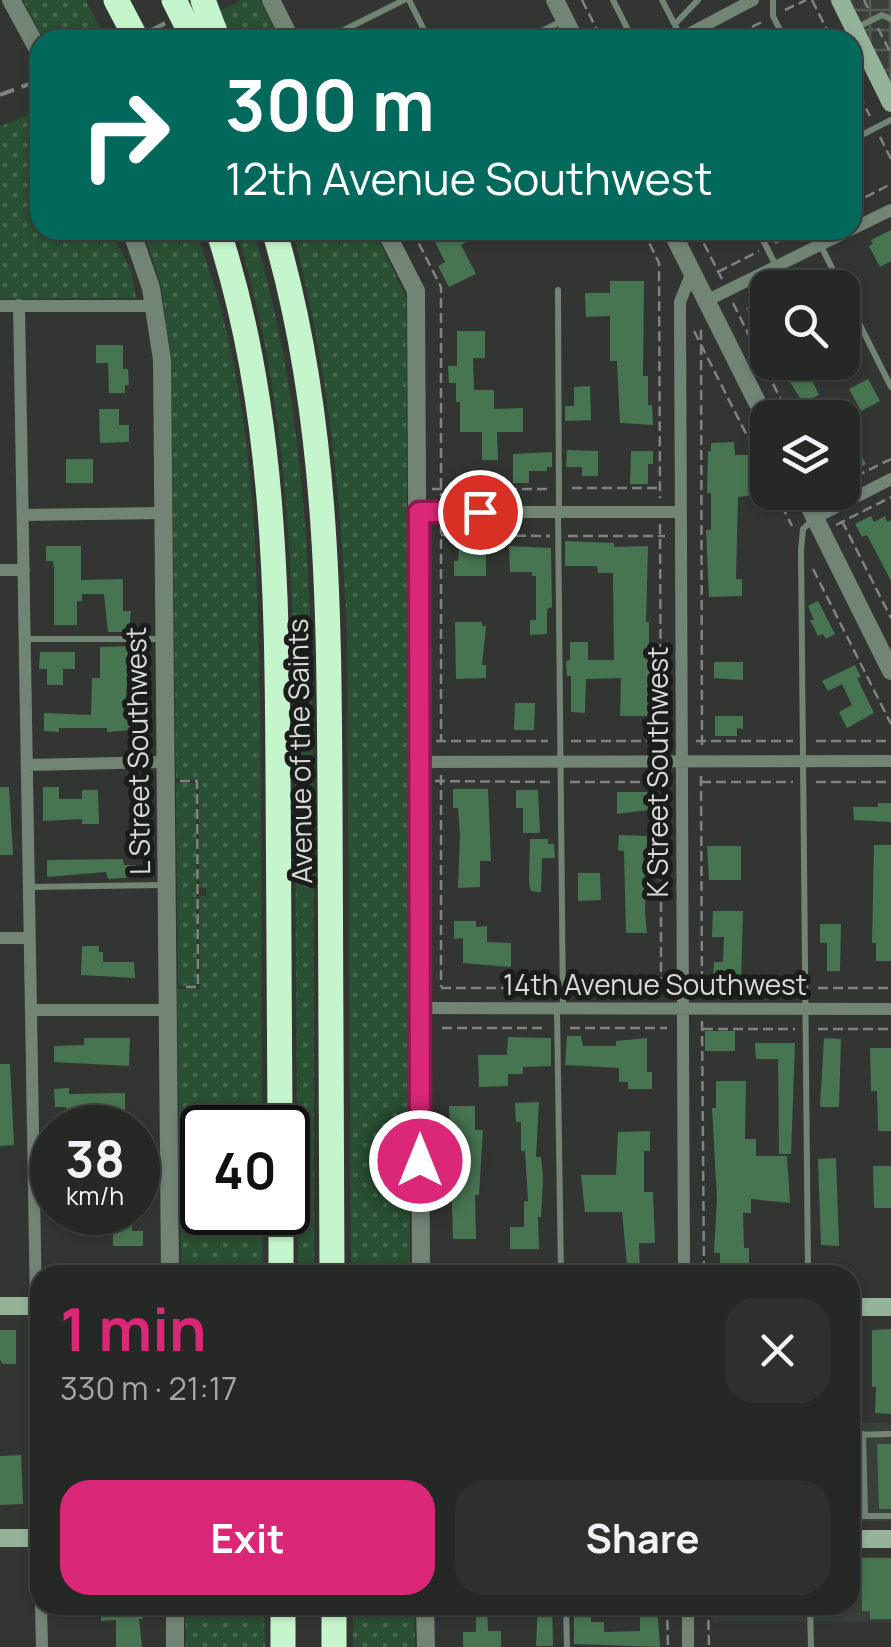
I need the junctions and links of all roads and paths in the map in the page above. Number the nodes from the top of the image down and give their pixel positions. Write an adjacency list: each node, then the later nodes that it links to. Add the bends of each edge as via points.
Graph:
1 (12, 0): 34 (street)
2 (116, 0): 20 (highway, bridge)
3 (174, 0): 21 (highway, bridge)
4 (203, 0): 22 (highway, bridge)
5 (271, 0): 23 (street)
6 (407, 0): 24 (lane); 25 (lane)
7 (555, 0): 17 (street)
8 (582, 0): 28 (path)
9 (612, 0): 29 (lane)
10 (662, 0): 18 (lane)
11 (698, 0): 18 (lane)
12 (753, 0): 31 (street)
13 (772, 0): 32 (lane)
14 (812, 0): 33 (path)
15 (840, 0): 19 (main road)
16 (891, 18): 19 (lane, via 882,15)
17 (565, 20): 26 (lane); 27 (street)
18 (675, 24): 30 (lane)
19 (854, 29)
20 (131, 30)
21 (189, 30)
22 (214, 30)
23 (286, 30)
24 (345, 30)
25 (424, 30)
26 (544, 30)
27 (570, 30)
28 (597, 30)
29 (628, 30)
30 (677, 30)
31 (697, 30)
32 (780, 30)
33 (827, 30)
34 (30, 34)
35 (862, 45): 36 (main road)
36 (891, 102)
37 (891, 120): 38 (lane)
38 (862, 135)
39 (891, 184): 40 (path)
40 (862, 199)
41 (891, 210): 42 (street)
42 (862, 224)
43 (135, 240): 65 (street, L Street Southwest)
44 (221, 240): 155 (highway, Avenue of the Saints, via 252,368 269,498 277,640)
45 (276, 240): 160 (highway, Avenue of the Saints, via 304,362 325,560)
46 (390, 240): 89 (street, via 416,292)
47 (417, 240): 80 (path, via 442,287)
48 (648, 240): 58 (path)
49 (676, 240): 56 (street)
50 (702, 240): 59 (path)
51 (763, 240): 54 (lane)
52 (830, 240): 53 (street)
53 (820, 245): 54 (street); 55 (lane)
54 (776, 267): 62 (street)
55 (833, 270)
56 (692, 272): 62 (street); 91 (street, K Street Southwest, via 680,302)
57 (667, 275): 58 (path)
58 (660, 276): 69 (path)
59 (722, 280)
60 (558, 290): 81 (lane)
61 (731, 299): 74 (path)
62 (706, 301): 73 (street)
63 (0, 306): 64 (street)
64 (19, 306): 65 (street); 92 (street)
65 (155, 306): 88 (street, L Street Southwest, via 162,360)
66 (703, 324): 71 (path)
67 (860, 324): 72 (lane)
68 (693, 329): 71 (path)
69 (660, 331): 70 (path); 82 (path)
70 (666, 331)
71 (701, 344): 75 (path); 100 (path)
72 (891, 387)
73 (756, 400)
74 (781, 400)
75 (750, 441)
76 (891, 459): 77 (path)
77 (860, 474)
78 (891, 479): 94 (street)
79 (428, 488): 80 (path)
80 (441, 488): 81 (path); 85 (path)
81 (559, 488): 82 (path); 90 (lane)
82 (660, 488): 84 (path)
83 (891, 497): 95 (path)
84 (660, 498)
85 (441, 502)
86 (784, 510): 101 (path)
87 (810, 510): 94 (street)
88 (162, 512): 92 (street); 106 (street, L Street Southwest)
89 (419, 512): 90 (street); 109 (street)
90 (558, 512): 91 (street); 110 (lane)
91 (680, 512): 120 (street, K Street Southwest)
92 (22, 514): 103 (street)
93 (840, 516): 95 (path)
94 (814, 518): 101 (lane, via 803,529); 107 (street)
95 (842, 521): 98 (path); 104 (path)
96 (441, 522): 113 (path)
97 (660, 522): 111 (path)
98 (834, 526)
99 (694, 537): 100 (path)
100 (701, 537): 115 (path)
101 (802, 545): 108 (path); 116 (lane)
102 (0, 570): 103 (street)
103 (24, 570): 105 (street)
104 (891, 618)
105 (25, 639): 106 (lane); 121 (street)
106 (163, 639): 119 (street, L Street Southwest)
107 (891, 671)
108 (891, 724)
109 (419, 741): 113 (path); 122 (street)
110 (559, 741): 111 (path); 113 (path); 117 (lane)
111 (661, 741): 112 (path); 114 (path)
112 (668, 741)
113 (441, 744)
114 (661, 748)
115 (702, 748)
116 (804, 760): 118 (street); 120 (street); 138 (lane)
117 (558, 761): 120 (street); 122 (street); 128 (lane)
118 (891, 761)
119 (164, 762): 121 (street); 131 (street, L Street Southwest)
120 (682, 762): 148 (street, K Street Southwest)
121 (27, 764): 132 (street)
122 (420, 771): 127 (path); 143 (street)
123 (441, 775): 127 (path)
124 (661, 775): 129 (path)
125 (701, 776): 137 (path)
126 (176, 782): 135 (path, via 197,782 198,800 198,987)
127 (441, 782): 128 (path); 140 (path)
128 (559, 782): 129 (path); 144 (lane)
129 (661, 782): 130 (path); 141 (path)
130 (668, 782)
131 (166, 885): 132 (lane); 147 (street, L Street Southwest)
132 (29, 886): 134 (street)
133 (0, 938): 134 (street)
134 (29, 938): 146 (street)
135 (178, 988)
136 (696, 988): 137 (path)
137 (702, 988): 138 (path); 142 (path)
138 (804, 988): 139 (path); 149 (lane)
139 (891, 988)
140 (441, 998)
141 (661, 998)
142 (702, 998)
143 (419, 1008): 144 (street, 14th Avenue Southwest); 161 (street)
144 (560, 1009): 148 (street, 14th Avenue Southwest); 162 (lane)
145 (891, 1009): 149 (street, 14th Avenue Southwest)
146 (31, 1010): 147 (street); 157 (street)
147 (167, 1010): 158 (street, L Street Southwest)
148 (682, 1010): 149 (street, 14th Avenue Southwest); 163 (street, K Street Southwest)
149 (804, 1010): 153 (lane)
150 (702, 1019): 152 (path)
151 (694, 1028): 152 (path)
152 (702, 1028): 153 (path); 164 (path)
153 (804, 1028): 154 (path); 165 (lane)
154 (891, 1028)
155 (280, 1105)
156 (280, 1235): 159 (highway)
157 (37, 1265)
158 (170, 1265)
159 (281, 1265)
160 (332, 1265)
161 (421, 1265)
162 (561, 1265)
163 (684, 1265)
164 (704, 1265)
165 (808, 1265)
166 (0, 1306): 167 (main road)
167 (30, 1306)
168 (860, 1307): 169 (main road)
169 (891, 1308)
170 (863, 1434): 171 (lane); 173 (lane)
171 (891, 1434)
172 (860, 1516): 173 (lane)
173 (866, 1516): 174 (lane)
174 (891, 1516)
175 (0, 1538): 177 (main road)
176 (860, 1539): 178 (main road)
177 (30, 1540)
178 (891, 1540)
179 (41, 1615): 189 (street)
180 (175, 1615): 190 (street)
181 (283, 1615): 191 (highway)
182 (334, 1615): 192 (highway)
183 (425, 1615): 193 (street)
184 (566, 1615): 194 (lane)
185 (668, 1615): 195 (path)
186 (688, 1615): 196 (street)
187 (708, 1615): 197 (path)
188 (810, 1615): 198 (lane)
189 (42, 1647)
190 (175, 1647)
191 (283, 1647)
192 (334, 1647)
193 (426, 1647)
194 (567, 1647)
195 (668, 1647)
196 (688, 1647)
197 (708, 1647)
198 (811, 1647)

